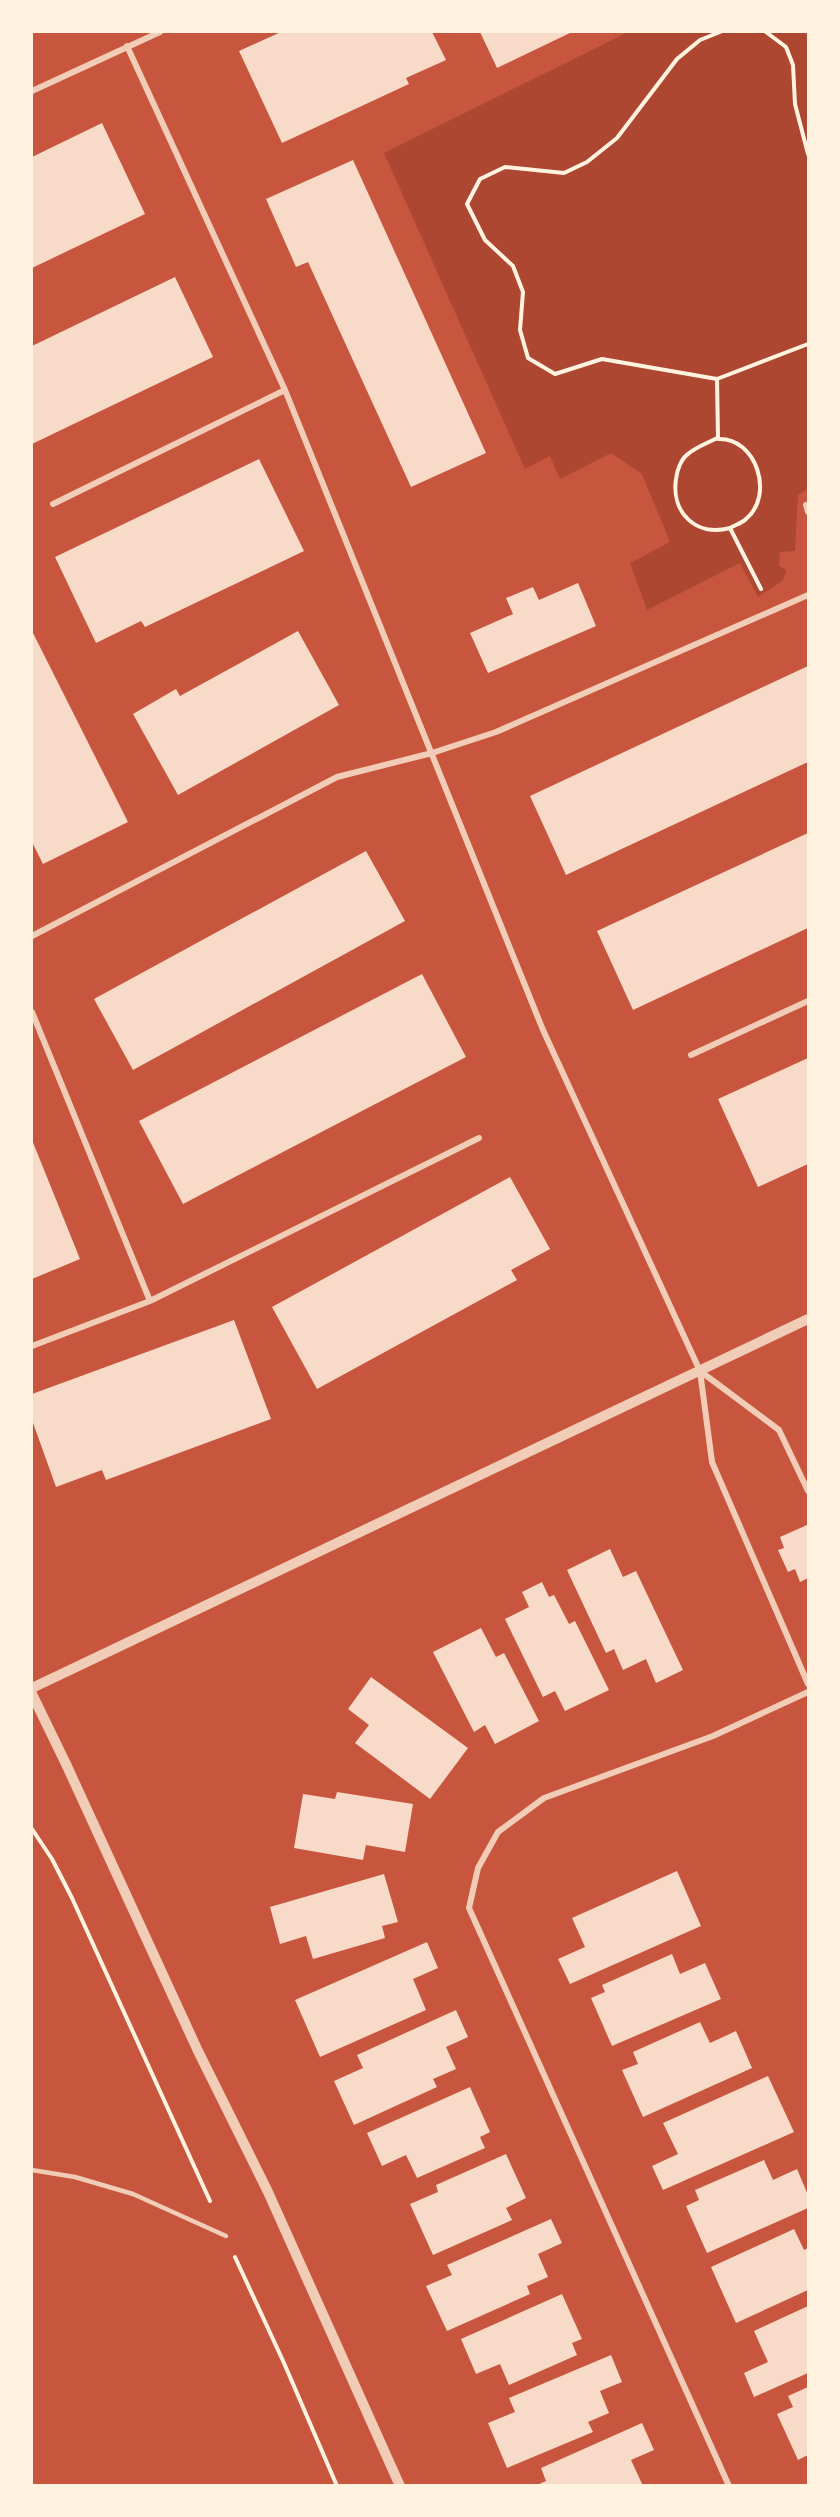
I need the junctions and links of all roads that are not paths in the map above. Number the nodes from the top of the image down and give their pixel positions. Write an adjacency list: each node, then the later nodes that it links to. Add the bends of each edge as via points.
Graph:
1 (160, 32): 2 (street)
2 (127, 46): 3 (street); 4 (street)
3 (32, 91)
4 (285, 390): 5 (street); 7 (street)
5 (53, 504)
6 (808, 595): 7 (street, via 496,732)
7 (432, 753): 8 (street, via 337,777); 16 (street, via 543,1030)
8 (32, 936)
9 (808, 1001): 11 (street)
10 (32, 1012): 13 (street)
11 (691, 1055)
12 (479, 1138): 13 (street)
13 (150, 1301): 15 (street)
14 (808, 1319): 16 (street)
15 (32, 1346)
16 (700, 1371): 17 (street, via 778,1430); 18 (street, via 712,1462); 19 (street)
17 (808, 1491)
18 (808, 1684)
19 (32, 1688)
20 (808, 1692): 25 (street, via 713,1736 544,1798 498,1832 478,1869 469,1908)
21 (32, 1694): 24 (street, via 268,2192)
22 (32, 2170): 23 (lane, via 75,2177 133,2194)
23 (226, 2236)
24 (400, 2486)
25 (729, 2486)

